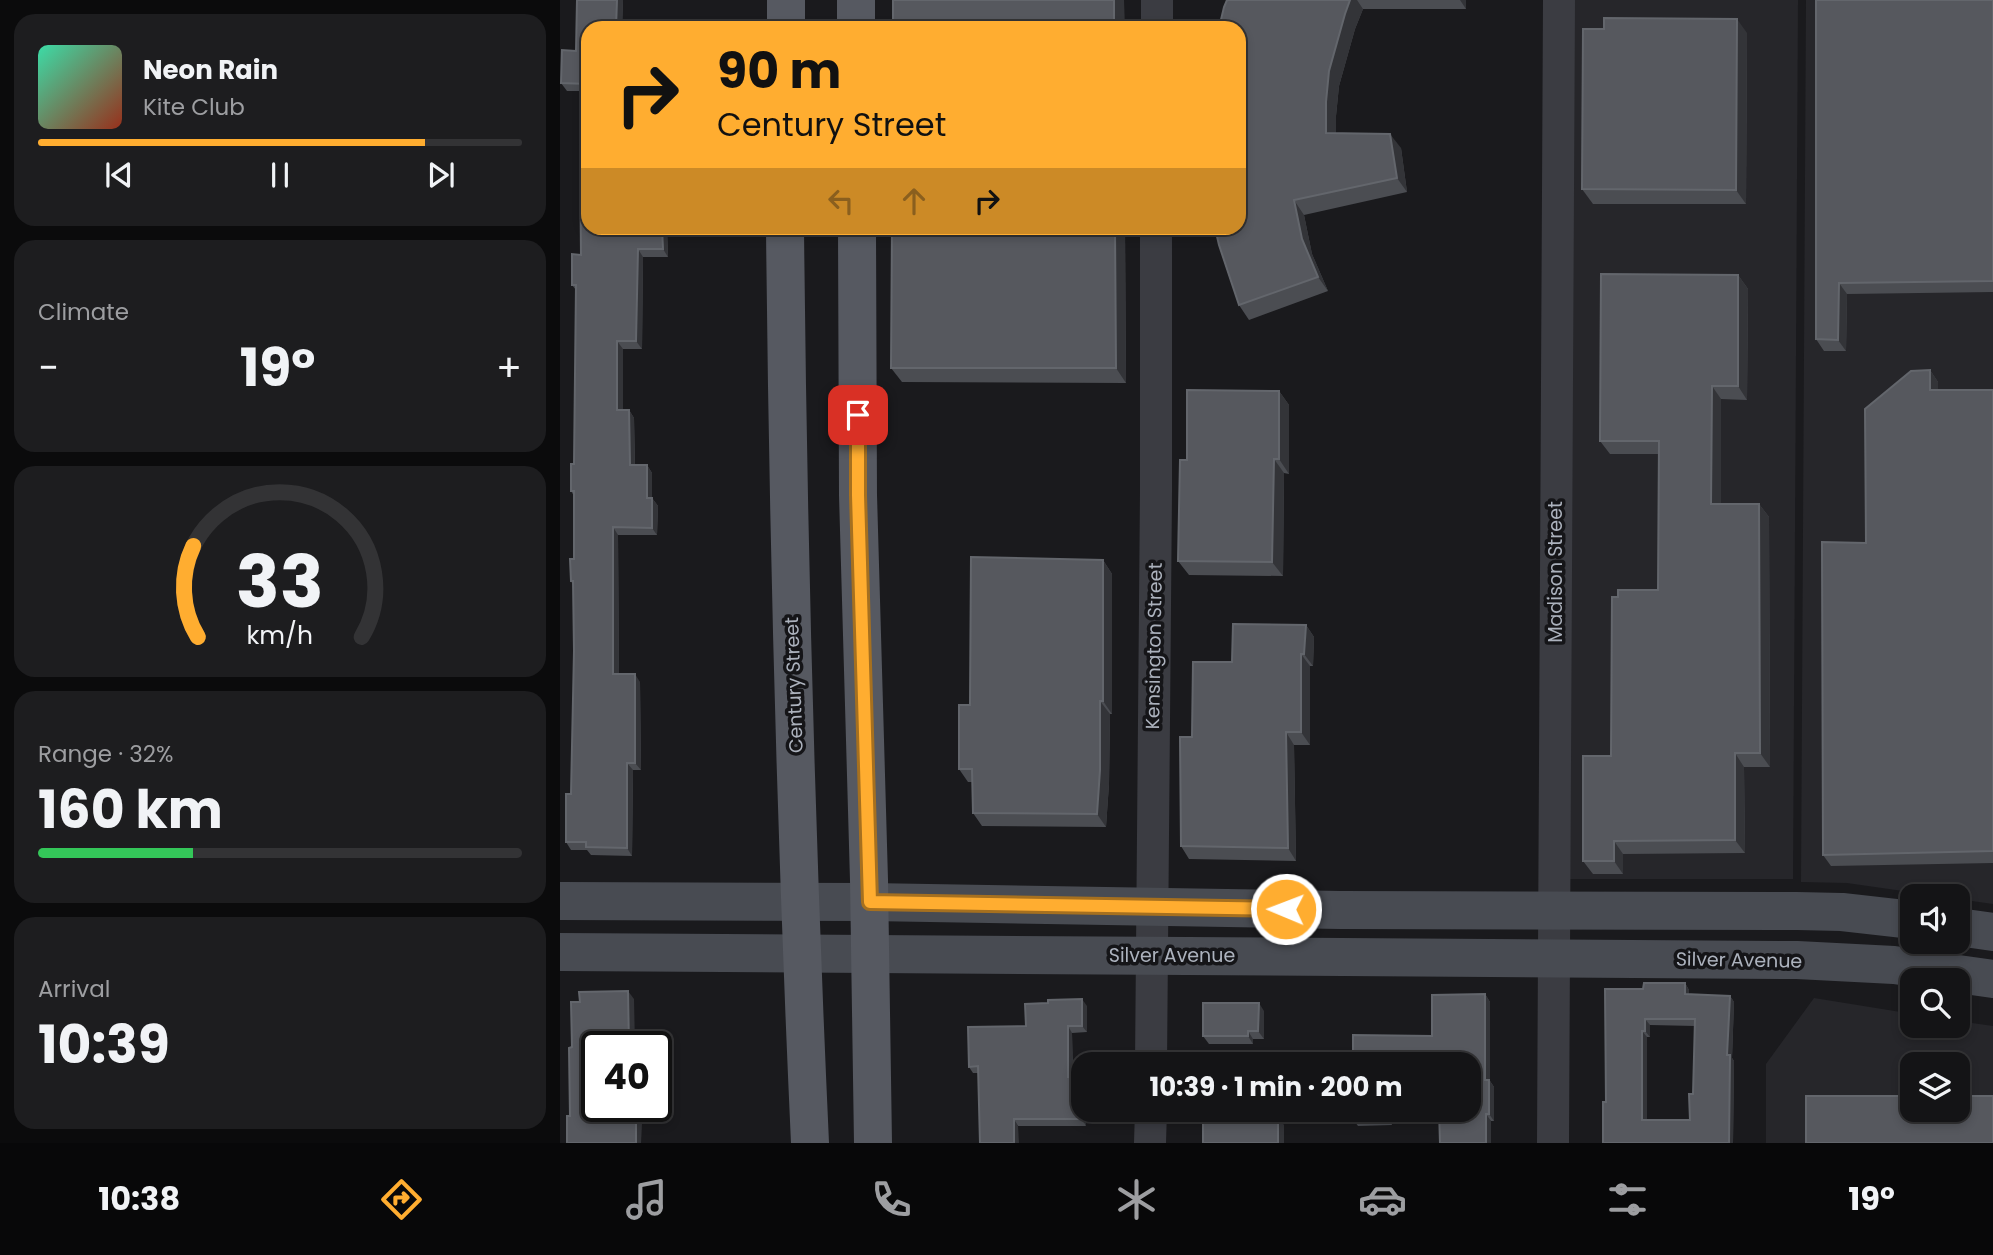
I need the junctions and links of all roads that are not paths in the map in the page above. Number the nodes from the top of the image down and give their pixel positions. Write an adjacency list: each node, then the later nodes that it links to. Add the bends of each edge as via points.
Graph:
1 (786, 0): 5 (main road)
2 (856, 0): 6 (main road)
3 (1157, 0): 7 (street)
4 (1559, 0): 15 (street, Madison Street)
5 (786, 21)
6 (856, 21)
7 (1157, 21)
8 (785, 235): 12 (main road, Century Street)
9 (857, 235): 13 (main road, via 858,495)
10 (1156, 235): 14 (street, Kensington Street)
11 (560, 901): 12 (street)
12 (801, 902): 13 (street); 20 (main road, Century Street)
13 (870, 902): 14 (street); 21 (main road)
14 (1151, 908): 15 (street); 22 (street, Kensington Street)
15 (1553, 910): 16 (street, via 1842,912); 23 (street, Madison Street)
16 (1900, 919)
17 (1970, 929): 18 (street)
18 (1993, 932)
19 (560, 952): 20 (street, Silver Avenue)
20 (802, 953): 21 (street, Silver Avenue); 27 (main road, Century Street)
21 (870, 953): 22 (street, Silver Avenue); 28 (main road)
22 (1152, 955): 23 (street, Silver Avenue); 25 (street, Kensington Street)
23 (1553, 958): 24 (street, Silver Avenue, via 1810,960 1894,965); 30 (street, Madison Street)
24 (1993, 979)
25 (1151, 1052)
26 (1150, 1122): 29 (street)
27 (810, 1143)
28 (873, 1143)
29 (1150, 1143)
30 (1553, 1143)

